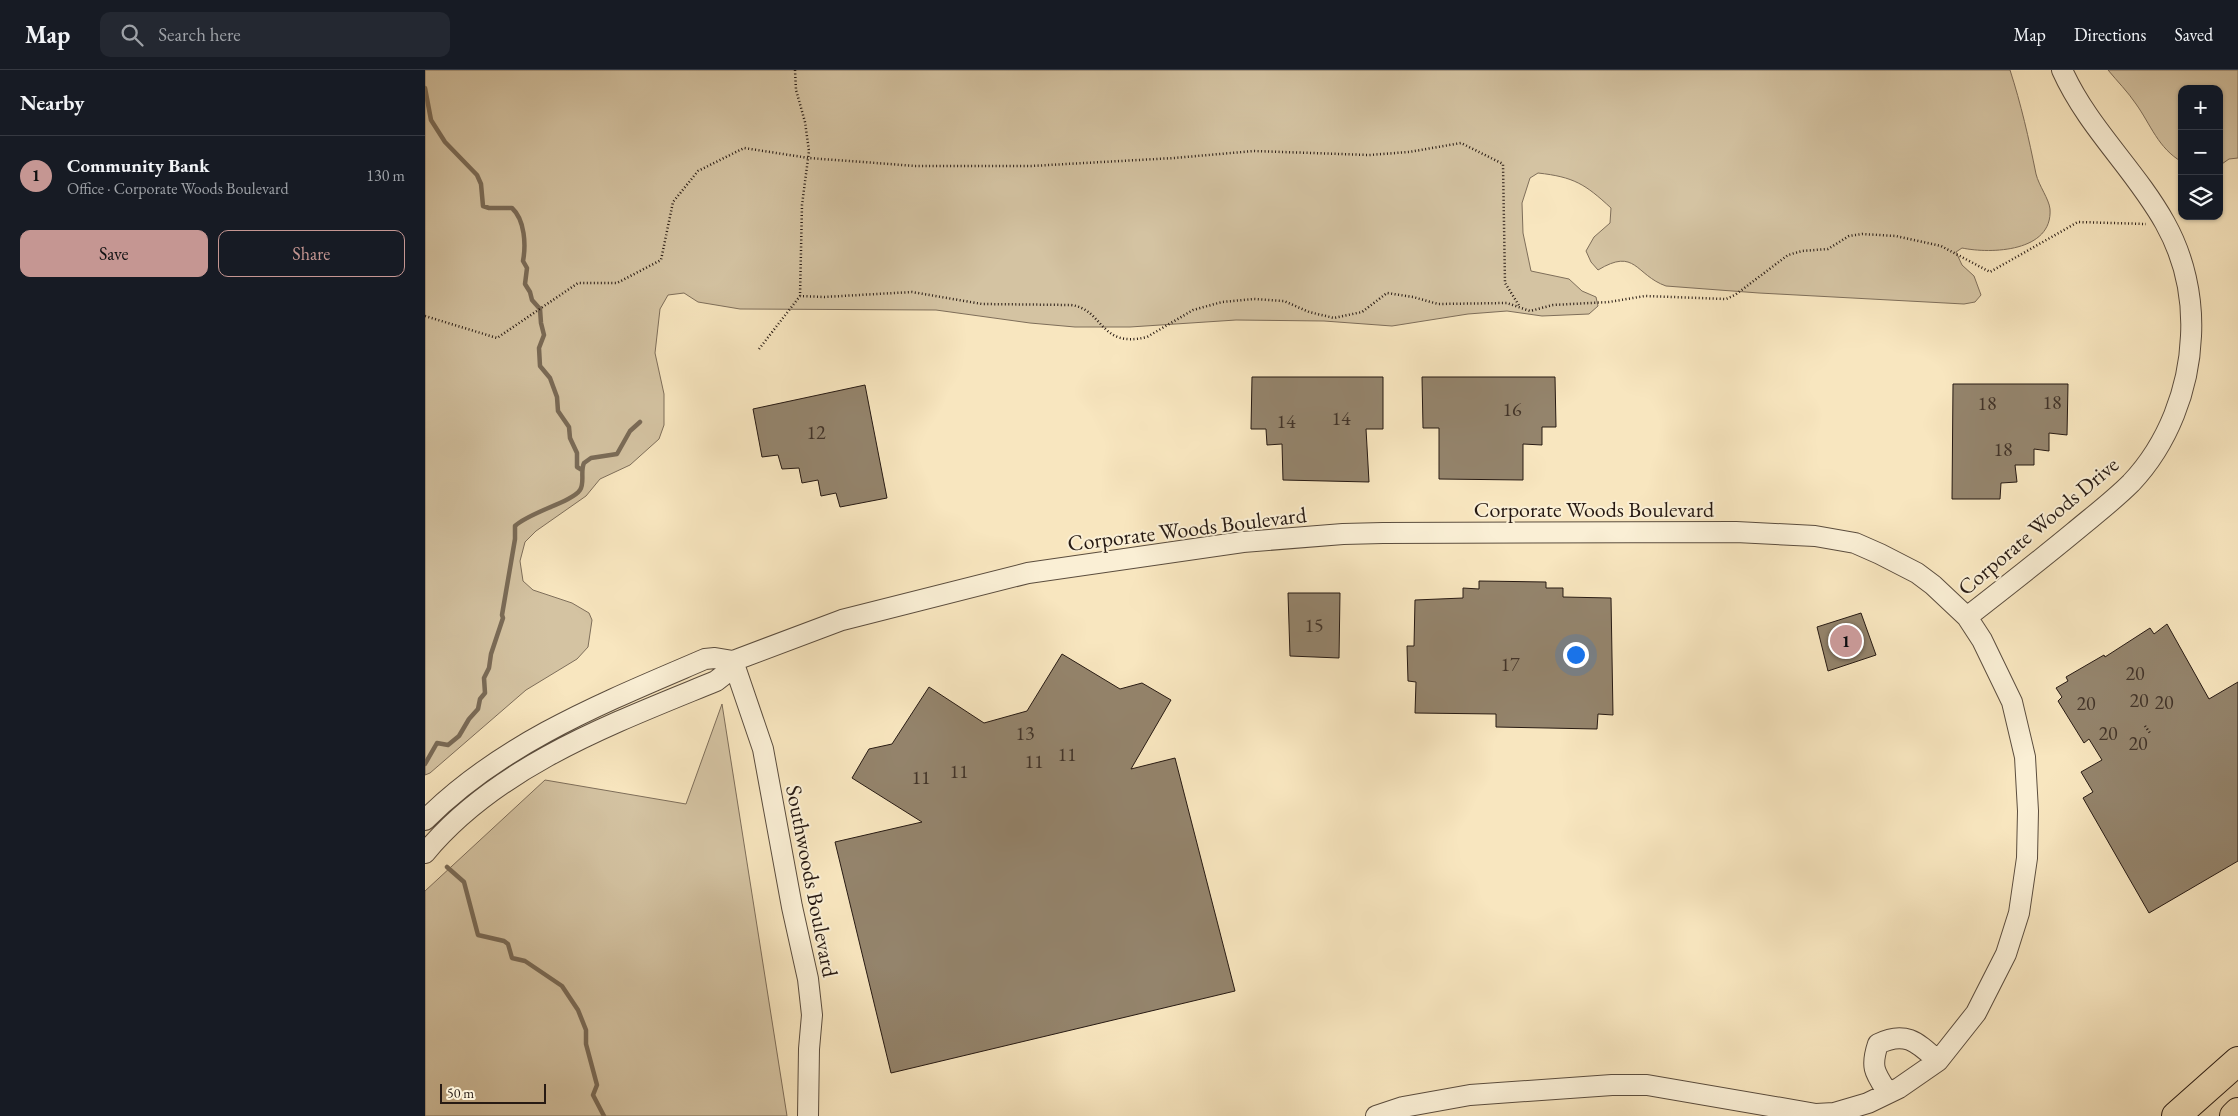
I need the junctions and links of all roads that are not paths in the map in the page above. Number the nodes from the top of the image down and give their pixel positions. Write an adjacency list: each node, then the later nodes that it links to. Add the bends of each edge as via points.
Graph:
1 (2062, 70): 2 (street, Corporate Woods Drive, via 2085,113 2166,224 2184,268 2191,327 2185,380 2160,442 2143,468 2118,496)
2 (1967, 617): 3 (street, Corporate Woods Boulevard, via 1917,573 1855,543 1815,536 1736,532 1343,534 1243,542 1028,573 842,620); 6 (street, Corporate Woods Boulevard, via 1990,655 2011,702 2025,756 2029,811 2027,858 2019,913 2006,954 1976,1014)
3 (733, 661): 4 (street, Corporate Woods Boulevard, via 705,659 579,714 499,759); 5 (street, via 717,681 590,736 512,778 453,824); 10 (street, Southwoods Boulevard, via 763,749 808,979 812,1015)
4 (425, 820)
5 (425, 853)
6 (1938, 1061): 8 (street, Corporate Woods Boulevard); 8 (street, via 1904,1037 1889,1038 1878,1044 1873,1071)
7 (2238, 1061): 12 (highway)
8 (1888, 1094): 11 (street, Corporate Woods Boulevard, via 1852,1109 1816,1114 1647,1085 1612,1084 1470,1095 1403,1107)
9 (2238, 1112): 13 (highway)
10 (808, 1116)
11 (1376, 1116)
12 (2176, 1116)
13 (2234, 1116)

